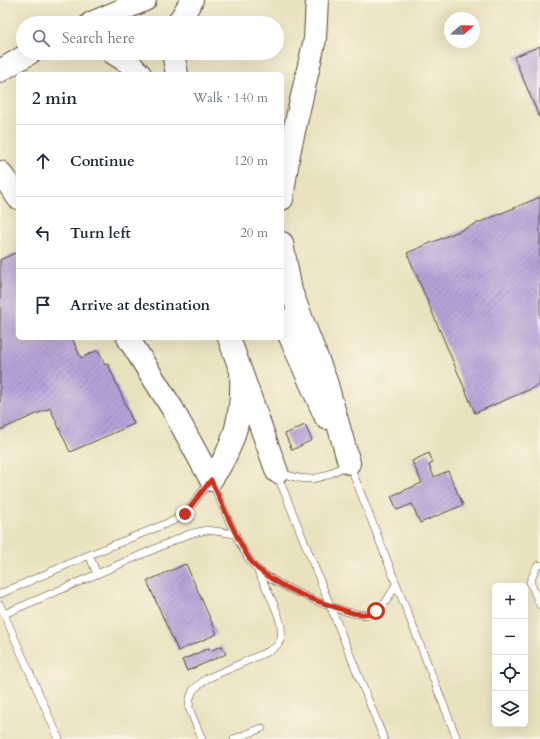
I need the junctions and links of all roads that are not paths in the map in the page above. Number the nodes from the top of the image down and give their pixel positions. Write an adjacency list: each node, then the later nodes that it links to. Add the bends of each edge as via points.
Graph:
1 (145, 0): 4 (highway)
2 (192, 0): 5 (highway)
3 (317, 0): 13 (highway, via 315,39)
4 (107, 16)
5 (182, 16)
6 (18, 60): 9 (highway)
7 (124, 60): 10 (highway)
8 (175, 60): 11 (highway)
9 (0, 71)
10 (138, 72)
11 (178, 72)
12 (0, 172): 14 (highway)
13 (284, 186)
14 (16, 195)
15 (284, 254): 20 (highway, via 291,291 332,399)
16 (284, 324): 20 (highway)
17 (129, 340): 22 (highway, via 172,408)
18 (230, 340): 19 (highway)
19 (241, 372): 21 (highway); 22 (highway, via 241,401 236,429 227,455)
20 (349, 464): 21 (lane, via 317,480); 28 (lane)
21 (277, 472): 31 (lane)
22 (211, 480): 23 (lane); 24 (lane, via 188,510 175,520)
23 (236, 534): 26 (lane); 27 (lane, via 208,530 189,534)
24 (89, 555): 27 (lane); 29 (lane)
25 (540, 565): 32 (lane, via 537,566 530,582)
26 (257, 569): 31 (lane, via 299,594); 36 (lane, via 280,623 281,639 274,649 206,679 193,690 190,708)
27 (97, 574): 33 (lane)
28 (396, 584): 31 (lane, via 383,605 372,613 357,614); 39 (lane)
29 (0, 594)
30 (0, 605): 33 (lane)
31 (330, 605): 38 (lane)
32 (540, 605)
33 (4, 614): 35 (lane)
34 (262, 728): 37 (lane)
35 (59, 739)
36 (202, 739)
37 (234, 739)
38 (384, 739)
39 (457, 739)

